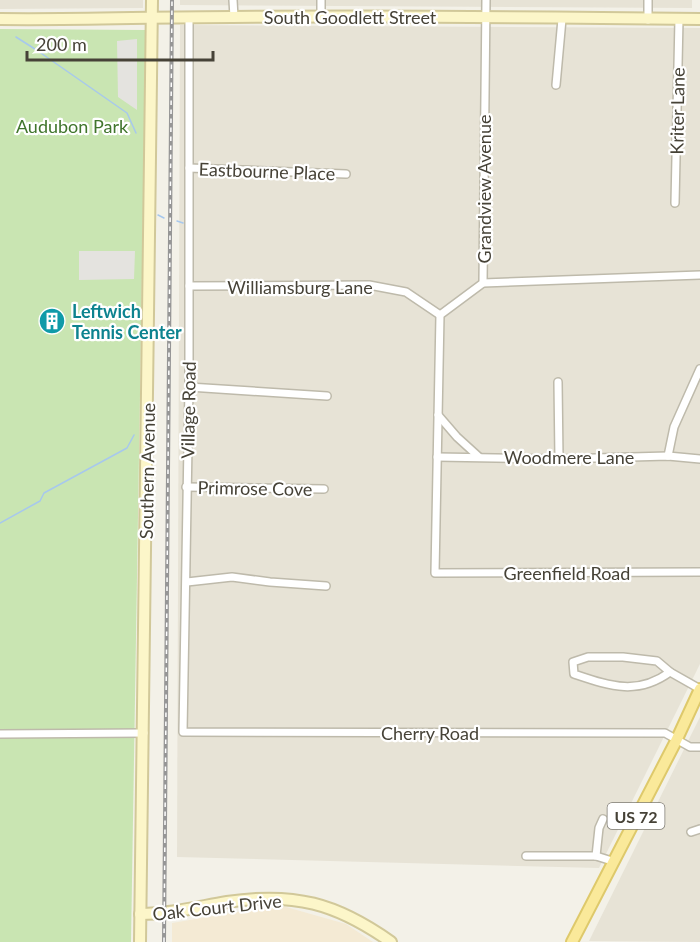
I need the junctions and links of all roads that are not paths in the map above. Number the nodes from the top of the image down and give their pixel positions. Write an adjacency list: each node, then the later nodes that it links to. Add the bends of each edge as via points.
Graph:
1 (152, 0): 7 (street, Southern Avenue)
2 (234, 0): 6 (street)
3 (321, 0): 9 (street)
4 (486, 0): 10 (street, Grandview Avenue)
5 (648, 0): 14 (street)
6 (234, 16): 8 (street, South Goodlett Street); 9 (street, South Goodlett Street)
7 (152, 17): 8 (street, South Goodlett Street); 11 (street, South Goodlett Street); 42 (street, Southern Avenue)
8 (189, 17): 17 (street, Village Road)
9 (321, 18): 10 (street, South Goodlett Street)
10 (486, 18): 12 (street, South Goodlett Street); 21 (street, Grandview Avenue)
11 (0, 19)
12 (562, 19): 14 (street, South Goodlett Street); 16 (street)
13 (679, 19): 14 (street, South Goodlett Street); 15 (street, South Goodlett Street); 19 (street, Kriter Lane)
14 (648, 20)
15 (700, 20)
16 (556, 84)
17 (189, 168): 18 (street, Eastbourne Place); 22 (street, Village Road)
18 (346, 174)
19 (675, 203)
20 (700, 275): 21 (street)
21 (483, 283): 23 (street, Grandview Avenue)
22 (189, 286): 23 (street, Williamsburg Lane, via 369,285 406,292); 26 (street, Village Road)
23 (440, 315): 28 (street)
24 (700, 369): 29 (street, via 674,427)
25 (558, 382): 32 (street)
26 (189, 387): 27 (street); 34 (street, Village Road)
27 (327, 396)
28 (438, 415): 30 (street); 31 (street)
29 (668, 456): 32 (street, Woodmere Lane); 33 (street, Woodmere Lane)
30 (437, 457): 31 (street, Woodmere Lane); 36 (street, Greenfield Road, via 435,573)
31 (479, 457): 32 (street, Woodmere Lane)
32 (559, 459)
33 (700, 459)
34 (186, 487): 35 (street, Primrose Cove); 37 (street, Village Road)
35 (324, 489)
36 (700, 572)
37 (187, 582): 38 (street, via 232,577); 41 (street, Village Road)
38 (326, 586)
39 (670, 672): 39 (street, via 657,661 624,657 588,657 573,662 574,674 635,688 656,682); 40 (street)
40 (700, 689): 44 (main road, US 72)
41 (183, 732): 44 (street, Cherry Road, via 664,733)
42 (144, 733): 43 (street); 52 (street, Southern Avenue)
43 (0, 734)
44 (676, 741): 45 (street, Cherry Road); 51 (main road, US 72)
45 (700, 747)
46 (603, 819): 50 (street)
47 (700, 829): 48 (street)
48 (691, 832)
49 (526, 856): 50 (street)
50 (596, 856): 51 (street)
51 (612, 861): 55 (main road, US 72)
52 (140, 914): 53 (street, Southern Avenue); 54 (street, Oak Court Drive, via 164,914 227,902 293,899 329,907 366,924)
53 (140, 942)
54 (391, 942)
55 (572, 942)

